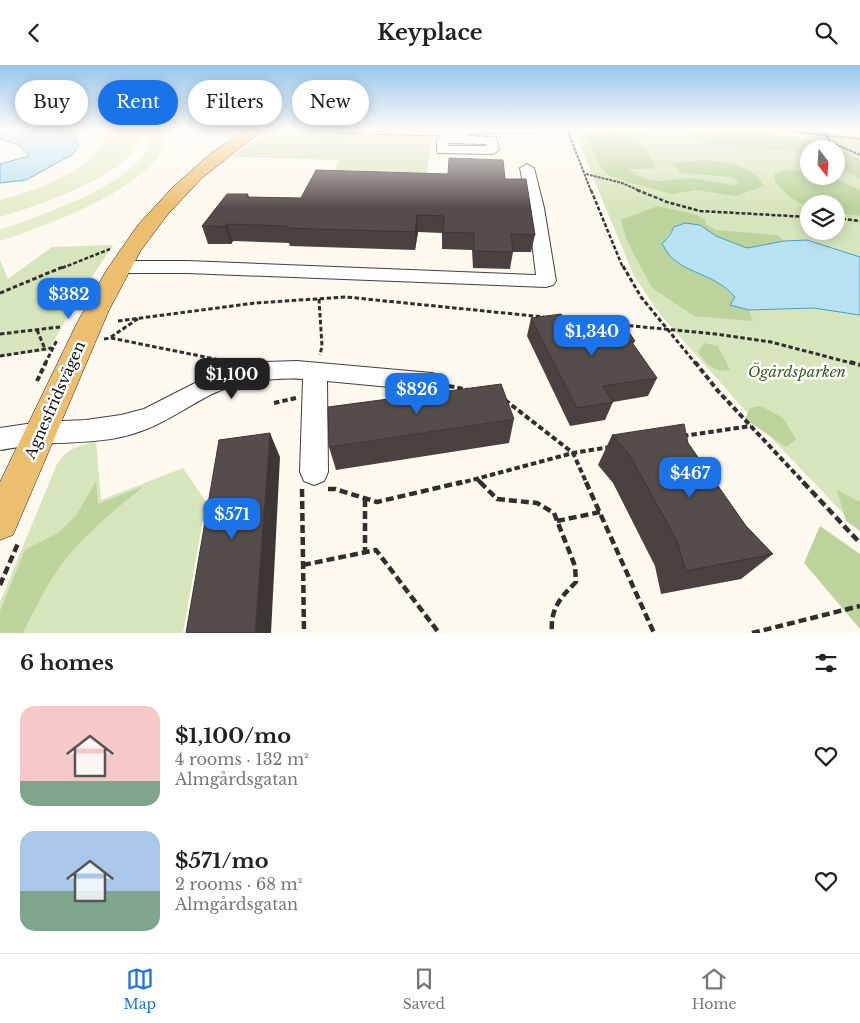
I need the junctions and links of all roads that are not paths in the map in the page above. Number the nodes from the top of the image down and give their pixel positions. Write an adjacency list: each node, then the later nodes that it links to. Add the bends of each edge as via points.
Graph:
1 (218, 156): 3 (main road, Agnesfridsvägen)
2 (528, 167): 3 (street, via 546,281 188,267)
3 (117, 258): 6 (main road, Agnesfridsvägen)
4 (315, 372): 5 (street); 6 (street, via 266,371 235,377 203,388 151,417 121,426); 8 (street)
5 (432, 382)
6 (40, 433): 7 (street); 9 (main road, Agnesfridsvägen)
7 (0, 439)
8 (309, 484)
9 (0, 522)

